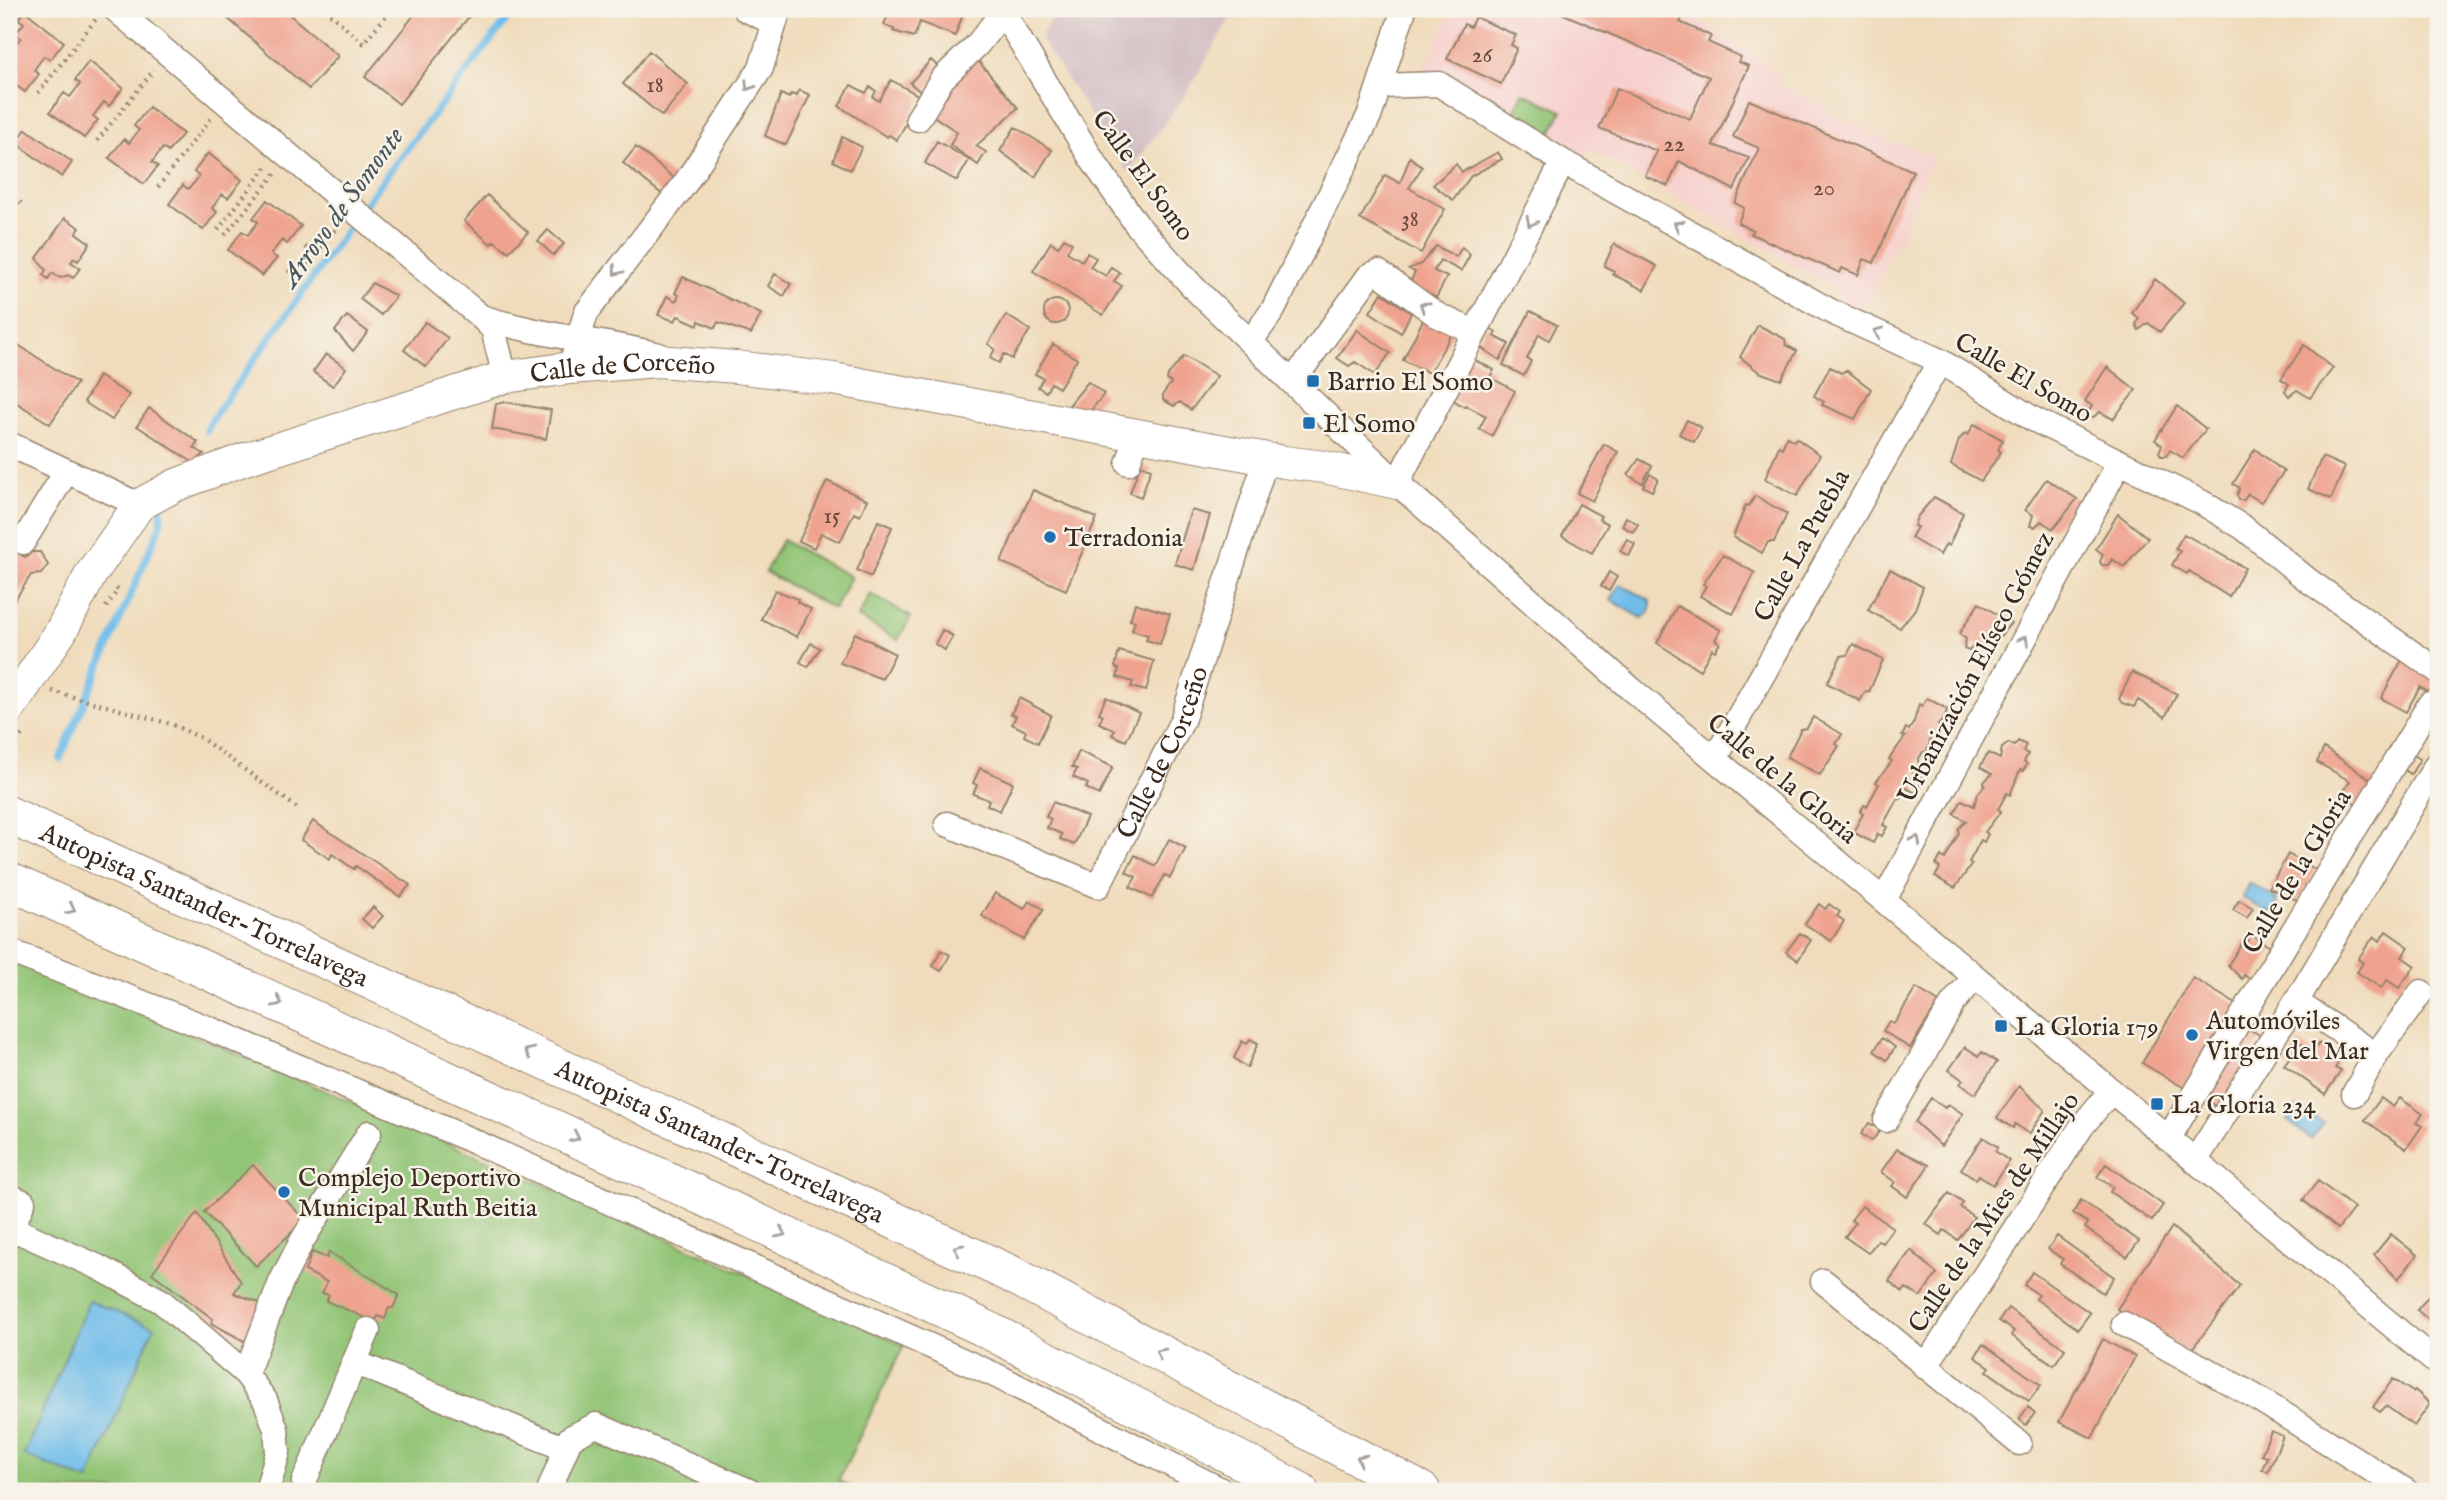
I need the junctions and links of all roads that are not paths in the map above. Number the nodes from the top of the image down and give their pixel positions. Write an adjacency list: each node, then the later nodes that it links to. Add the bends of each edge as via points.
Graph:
1 (116, 9): 9 (street)
2 (745, 9): 5 (street)
3 (1404, 9): 6 (street)
4 (1002, 10): 7 (street, Calle El Somo, via 978,45 942,79); 11 (street, Calle El Somo, via 1137,225)
5 (775, 15): 12 (street, Calle de Corceño, one-way to 12, via 761,68 684,185 586,313)
6 (1381, 86): 8 (street, Calle El Somo, via 1439,84); 11 (street, via 1273,310)
7 (918, 119)
8 (1563, 162): 10 (street, one-way to 10); 13 (street, Calle El Somo, one-way to 8, via 1832,312)
9 (481, 317): 12 (street); 14 (street, via 493,329)
10 (1474, 332): 15 (street, one-way to 15, via 1437,315 1378,272 1369,276); 22 (street)
11 (1251, 341): 15 (street, Calle El Somo)
12 (567, 348): 14 (main road, Calle de Corceño); 18 (main road, Calle de Corceño, via 833,379 1133,449)
13 (1940, 361): 19 (street, Calle El Somo, via 2033,419); 28 (street, Calle La Puebla)
14 (517, 375): 23 (main road, Calle de Corceño, via 242,460 176,485)
15 (1293, 381): 17 (street, Calle El Somo)
16 (9, 444): 21 (street)
17 (1367, 454): 20 (main road, Calle de Corceño); 22 (street, Calle de la Gloria)
18 (1266, 459): 20 (main road, Calle de Corceño); 31 (street, Calle de Corceño, via 1182,722 1098,886)
19 (2119, 463): 25 (street, Calle El Somo, via 2245,528 2309,581); 33 (street, Urbanización Elíseo Gómez, one-way to 19)
20 (1324, 467): 22 (main road, Calle de Corceño)
21 (66, 472): 23 (street); 24 (street)
22 (1397, 483): 28 (street, Calle de la Gloria)
23 (139, 505): 27 (main road)
24 (23, 542)
25 (2438, 671)
26 (2430, 704): 43 (street, Calle de la Gloria)
27 (9, 709)
28 (1715, 759): 33 (street, Calle de la Gloria)
29 (2438, 762): 37 (street)
30 (21, 820): 62 (highway, Autopista Santander-Torrelavega, one-way to 30, via 1009,1273)
31 (947, 824)
32 (9, 881): 61 (highway, one-way to 61, via 982,1327)
33 (1884, 900): 35 (street, Calle de la Gloria)
34 (9, 951): 60 (street, via 210,1029 466,1138 997,1376)
35 (1976, 977): 39 (street, Calle de la Gloria); 41 (street, via 1953,1003)
36 (2421, 992): 38 (street)
37 (2296, 1002): 38 (street); 44 (street)
38 (2376, 1055): 40 (street)
39 (2111, 1091): 43 (street, Calle de la Gloria); 52 (street, Calle de la Mies de Millajo, via 2082,1126)
40 (2354, 1094)
41 (1886, 1120)
42 (369, 1133): 53 (street, via 281,1282)
43 (2168, 1139): 44 (street, Calle de la Gloria)
44 (2195, 1161): 51 (street, Calle de la Gloria)
45 (9, 1196): 46 (street, via 23,1202)
46 (10, 1232): 53 (street, via 98,1267 161,1301)
47 (1823, 1281): 52 (street, Calle de la Mies de Millajo)
48 (2124, 1324): 63 (street, via 2254,1396)
49 (368, 1330): 50 (street)
50 (354, 1362): 55 (street); 56 (street)
51 (2438, 1364)
52 (1925, 1367): 54 (street, Calle de la Mies de Millajo)
53 (246, 1374): 57 (street, via 265,1400 276,1429 278,1452)
54 (2019, 1443)
55 (566, 1449): 58 (street); 59 (street, via 570,1438 596,1425)
56 (304, 1482)
57 (267, 1491)
58 (549, 1491)
59 (749, 1491)
60 (1223, 1491)
61 (1300, 1491)
62 (1422, 1491)
63 (2406, 1491)

